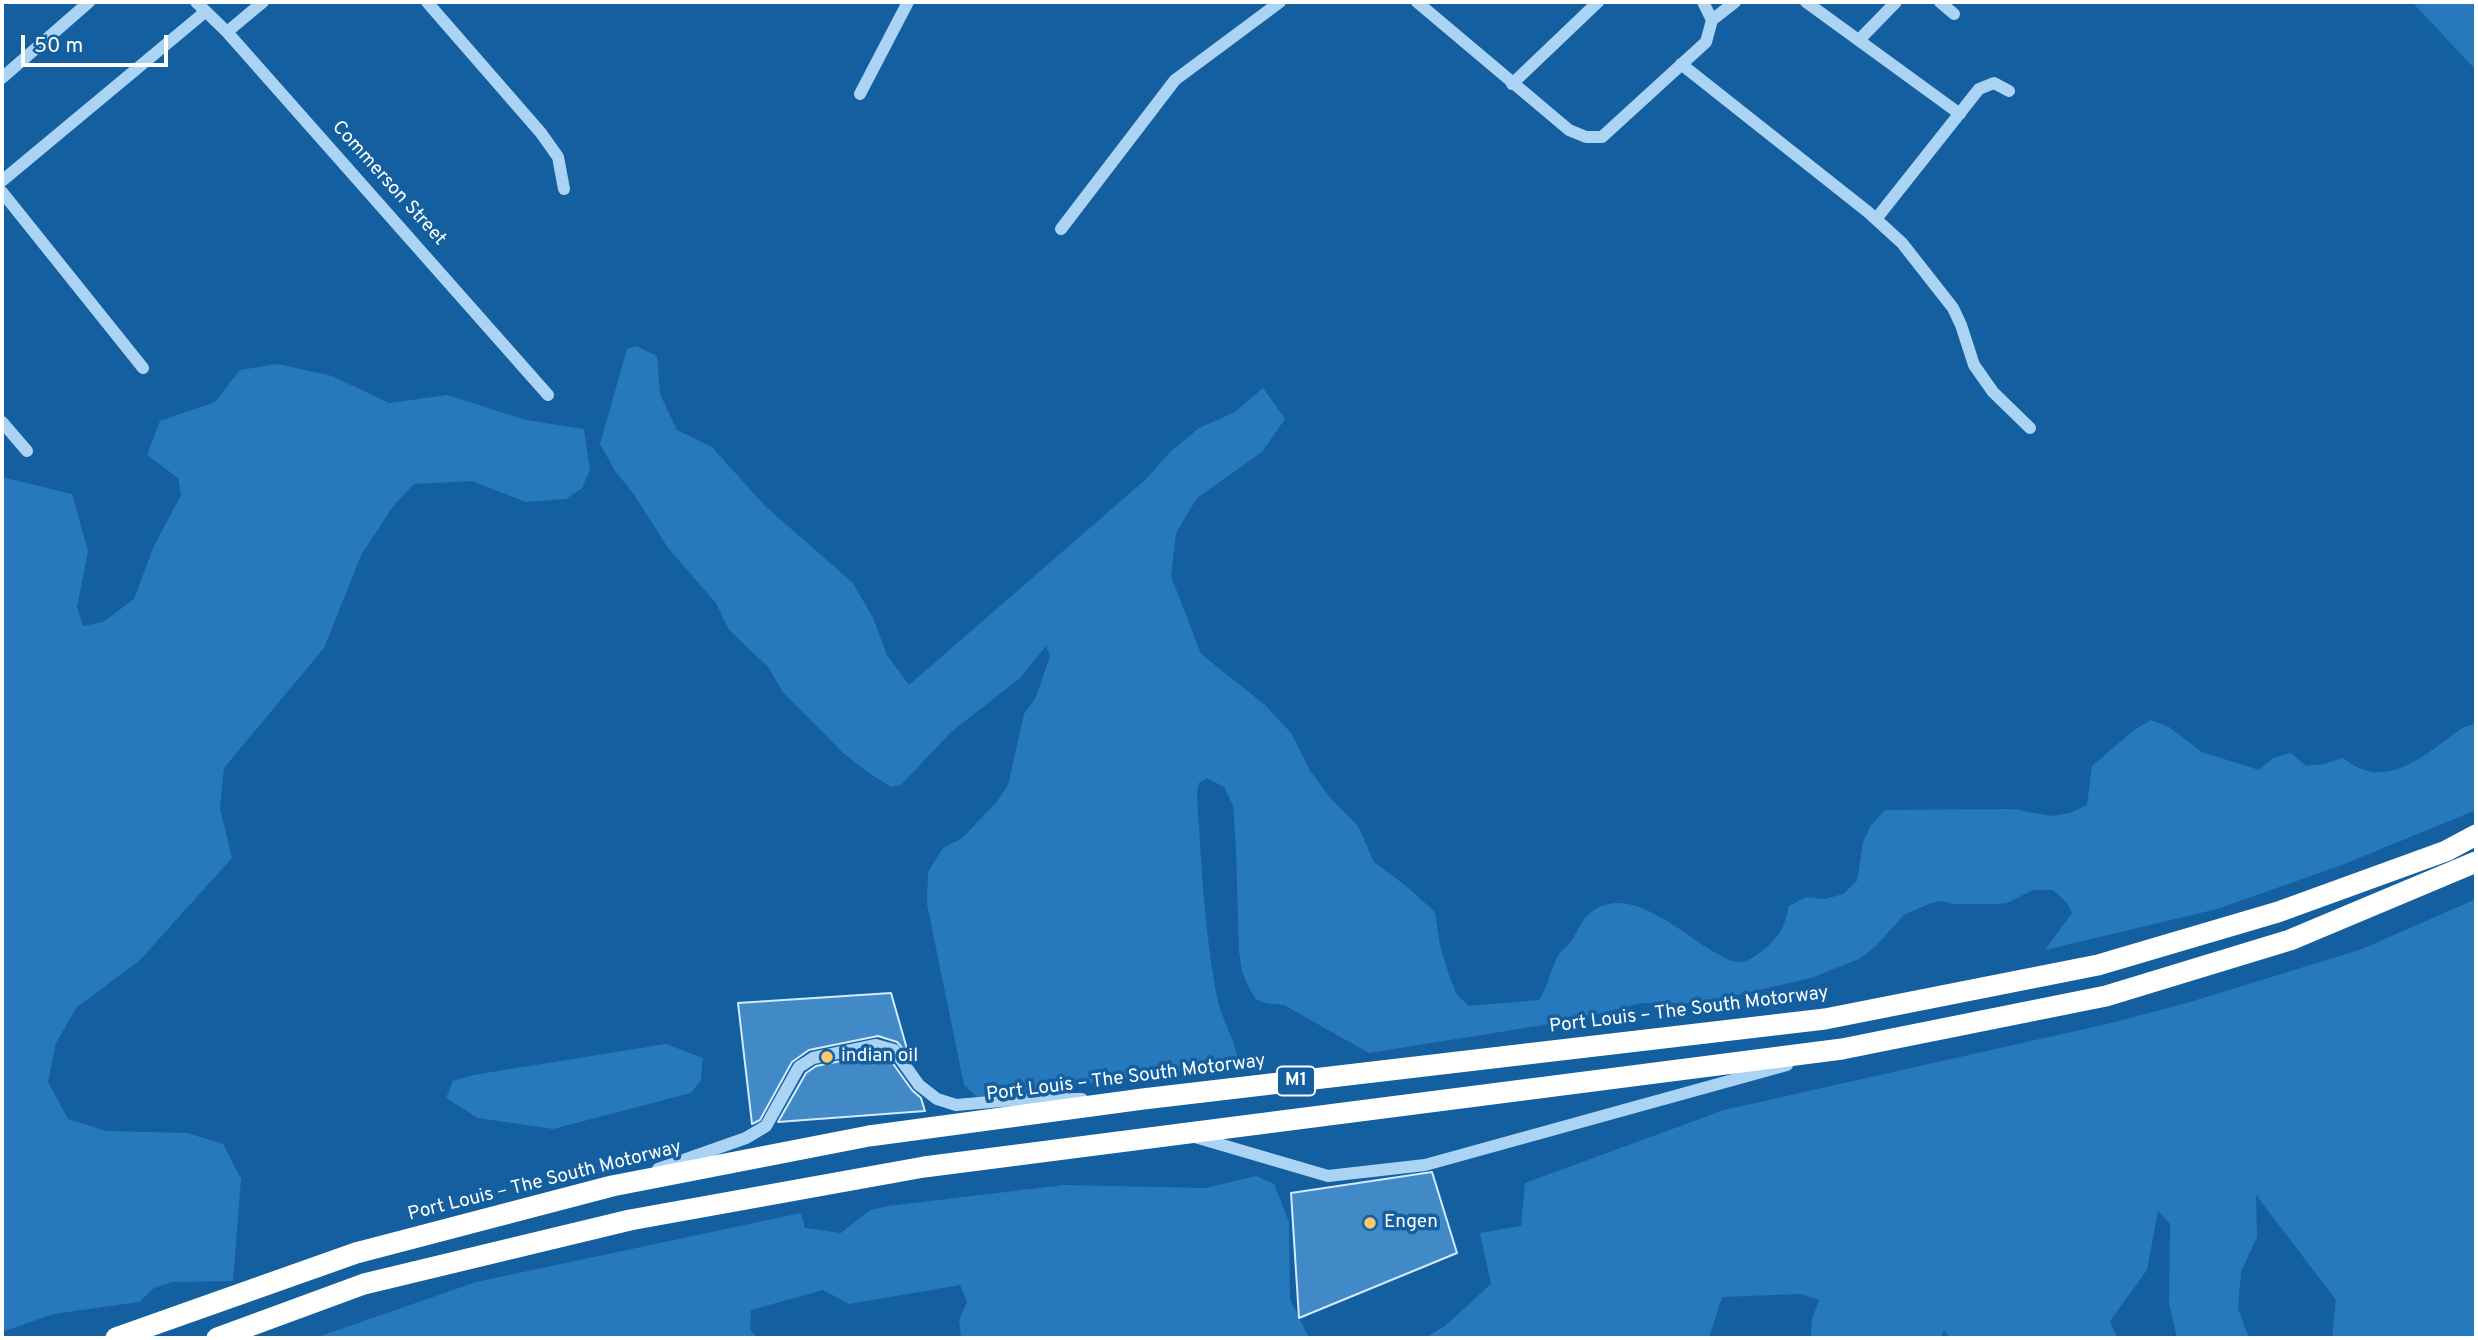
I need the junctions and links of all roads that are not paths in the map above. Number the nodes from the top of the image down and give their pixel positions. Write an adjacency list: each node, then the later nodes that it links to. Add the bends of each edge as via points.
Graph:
1 (89, 2): 20 (street)
2 (196, 2): 14 (street, Commerson Street)
3 (263, 2): 17 (street)
4 (427, 2): 26 (street, via 541,133 558,157)
5 (908, 2): 23 (street)
6 (1280, 2): 29 (street, via 1175,80)
7 (1416, 2): 21 (street)
8 (1598, 2): 21 (street)
9 (1703, 2): 16 (street)
10 (1735, 2): 16 (street)
11 (1806, 2): 18 (street)
12 (1896, 2): 18 (street)
13 (1940, 2): 15 (street)
14 (205, 12): 17 (street, Commerson Street); 25 (street)
15 (1954, 14)
16 (1712, 20): 19 (street, via 1706,41)
17 (228, 33): 31 (street, Commerson Street)
18 (1860, 40): 24 (street)
19 (1681, 64): 21 (street, via 1602,137 1569,130); 28 (street)
20 (2, 78)
21 (1512, 84)
22 (2009, 92): 24 (street, via 1994,83 1979,89)
23 (860, 94)
24 (1960, 114): 28 (street)
25 (2, 181)
26 (564, 189)
27 (2, 192): 30 (street)
28 (1876, 219): 33 (street, via 1902,243 1953,307 1973,365)
29 (1061, 229)
30 (143, 368)
31 (548, 395)
32 (2, 422): 34 (street)
33 (2030, 428)
34 (27, 451)
35 (2476, 835): 38 (highway, Port Louis – The South Motorway / M1, via 2446,851 2278,912 2071,971 1825,1019)
36 (2476, 862): 37 (highway, M1, via 2290,940 2105,996)
37 (1842, 1049): 39 (highway, M1); 39 (street, via 1425,1165 1328,1176)
38 (1143, 1099): 40 (highway, Port Louis – The South Motorway / M1, via 869,1136); 40 (street, via 1025,1099 956,1105 937,1099 919,1085 894,1050 876,1045 813,1058 800,1067 766,1126 746,1138)
39 (1185, 1134): 42 (highway, M1, via 924,1167 630,1220 364,1284)
40 (612, 1185): 41 (highway, Port Louis – The South Motorway / M1, via 356,1253)
41 (116, 1338)
42 (217, 1338)

